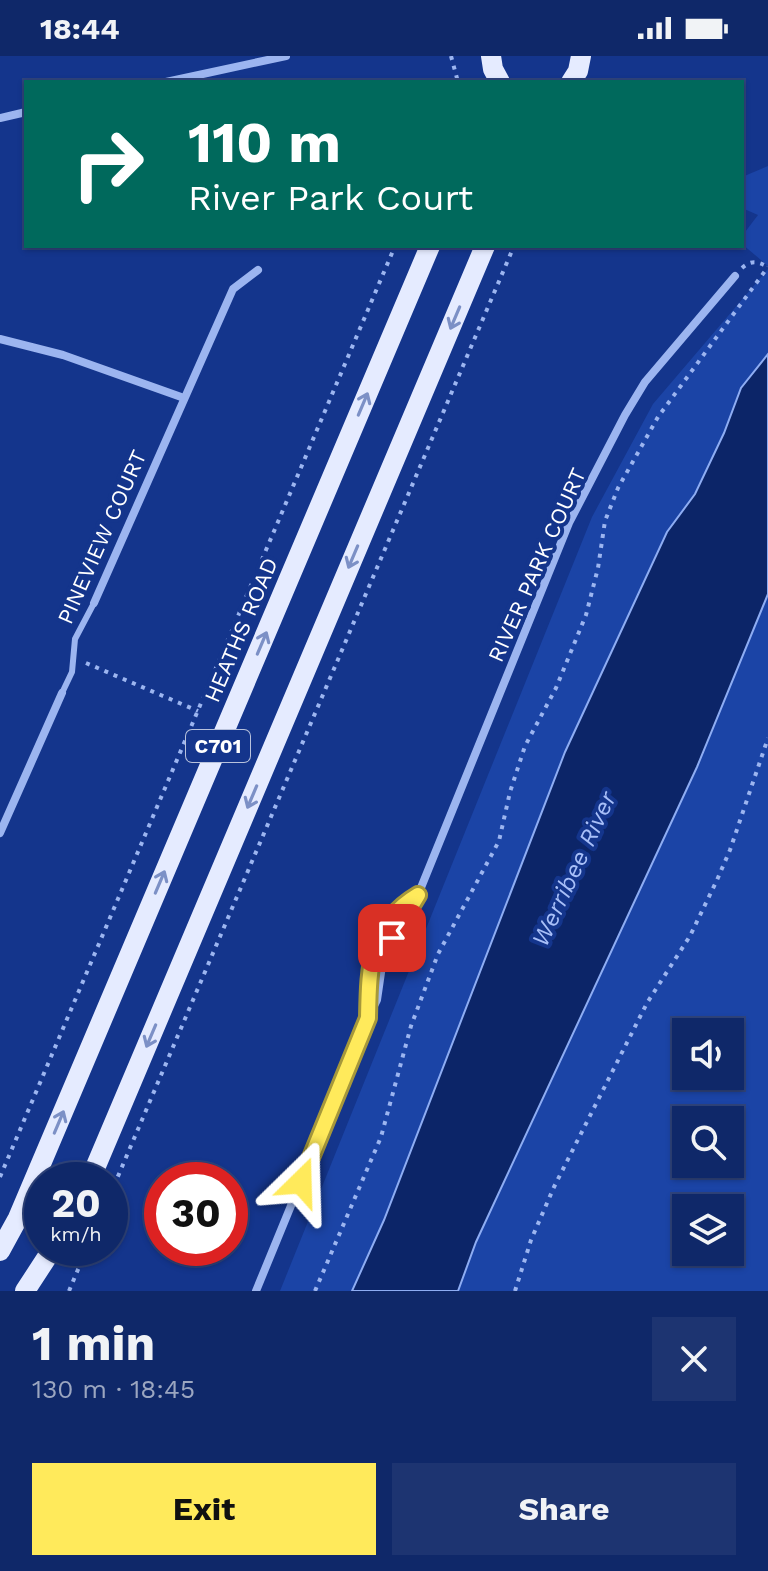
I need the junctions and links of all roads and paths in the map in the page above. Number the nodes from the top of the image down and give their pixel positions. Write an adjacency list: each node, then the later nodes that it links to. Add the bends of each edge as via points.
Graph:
1 (286, 56): 4 (street)
2 (451, 56): 5 (path)
3 (581, 56): 6 (main road)
4 (175, 80)
5 (457, 80)
6 (572, 80)
7 (24, 112): 8 (street)
8 (0, 118)
9 (394, 248): 21 (path)
10 (429, 248): 27 (main road, HEATHS ROAD / C701, one-way to 10)
11 (484, 248): 24 (main road, C701, one-way to 24)
12 (513, 248): 25 (path)
13 (768, 267): 15 (path, via 751,262); 33 (path, via 658,417 618,488 605,521 586,615 525,746 499,841 438,954 411,1026 381,1137)
14 (258, 270): 17 (street, PINEVIEW COURT, via 233,289)
15 (735, 276): 32 (street, RIVER PARK COURT, via 645,382 569,523 418,895 398,911 373,950 368,1018)
16 (0, 339): 17 (street, via 63,355)
17 (184, 398): 18 (street, PINEVIEW COURT)
18 (94, 603): 19 (lane, PINEVIEW COURT, via 75,639)
19 (74, 657): 20 (lane, PINEVIEW COURT); 21 (path)
20 (62, 693): 23 (street)
21 (198, 711): 26 (path)
22 (768, 738): 34 (path, via 711,893 647,1003 561,1174)
23 (0, 833)
24 (98, 1162)
25 (124, 1162)
26 (0, 1177)
27 (0, 1251)
28 (41, 1266): 30 (main road)
29 (79, 1266): 31 (path)
30 (25, 1291)
31 (69, 1291)
32 (256, 1291)
33 (315, 1291)
34 (515, 1291)

